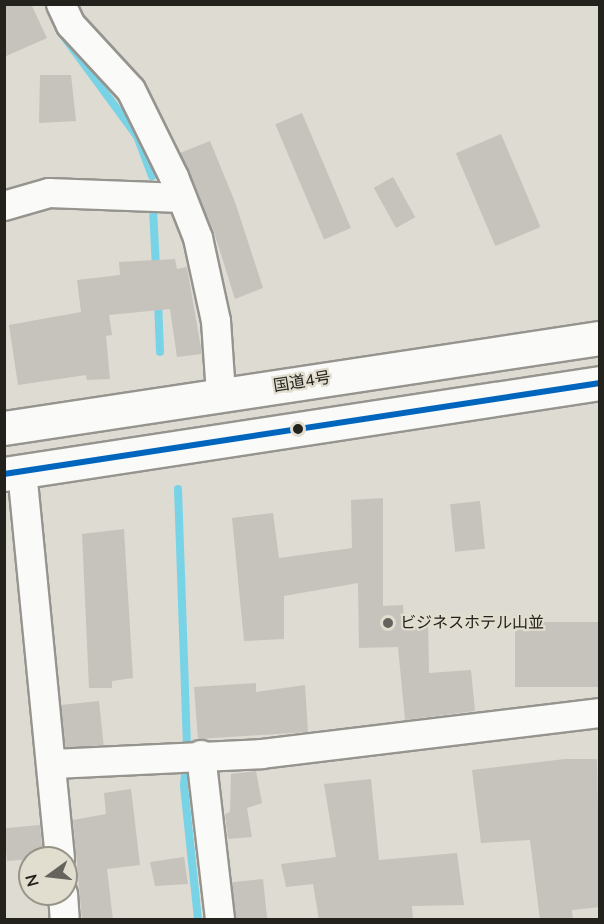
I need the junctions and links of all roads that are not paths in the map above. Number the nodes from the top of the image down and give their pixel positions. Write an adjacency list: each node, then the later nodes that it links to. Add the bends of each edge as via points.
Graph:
1 (61, 4): 2 (street, via 71,25 131,90)
2 (182, 198): 3 (street, via 49,193); 6 (street, via 198,238 216,321)
3 (4, 206)
4 (600, 338): 6 (highway, 国道4号)
5 (600, 383): 8 (highway)
6 (221, 394): 7 (highway, 国道4号)
7 (4, 428)
8 (13, 473): 11 (street)
9 (600, 713): 10 (street, via 262,754)
10 (200, 755): 11 (street); 13 (street)
11 (52, 764): 12 (street)
12 (59, 846)
13 (220, 920)

